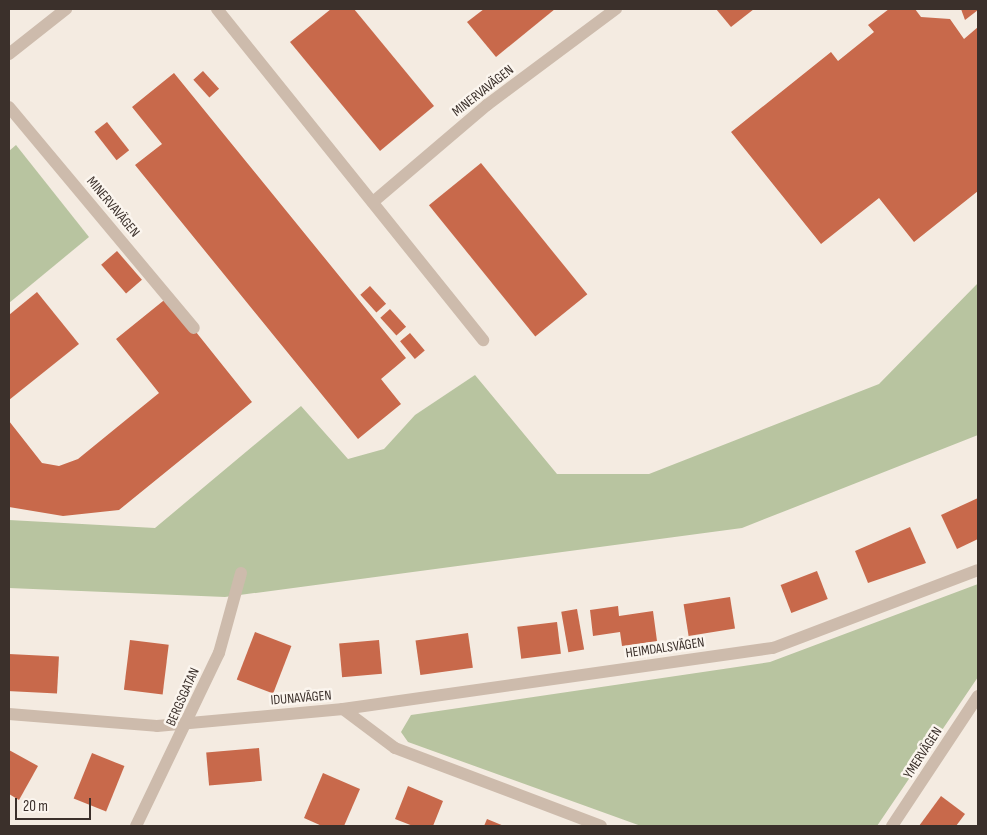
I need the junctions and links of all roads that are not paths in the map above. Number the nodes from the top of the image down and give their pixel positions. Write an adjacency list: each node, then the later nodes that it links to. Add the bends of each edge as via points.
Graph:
1 (66, 9): 4 (street)
2 (217, 9): 6 (street)
3 (616, 9): 6 (street, MINERVAVÄGEN, via 487,105)
4 (9, 54)
5 (9, 106): 7 (street, MINERVAVÄGEN)
6 (373, 202): 8 (street)
7 (194, 328)
8 (483, 340)
9 (978, 570): 12 (street, HEIMDALSVÄGEN, via 773,648)
10 (241, 573): 14 (street, BERGSGATAN, via 219,653)
11 (978, 696): 17 (street, YMERVÄGEN)
12 (343, 709): 14 (street, IDUNAVÄGEN); 16 (street, IDUNAVÄGEN, via 395,748)
13 (9, 714): 14 (street, IDUNAVÄGEN, via 157,726)
14 (187, 724): 15 (street, BERGSGATAN)
15 (136, 826)
16 (601, 826)
17 (892, 826)

